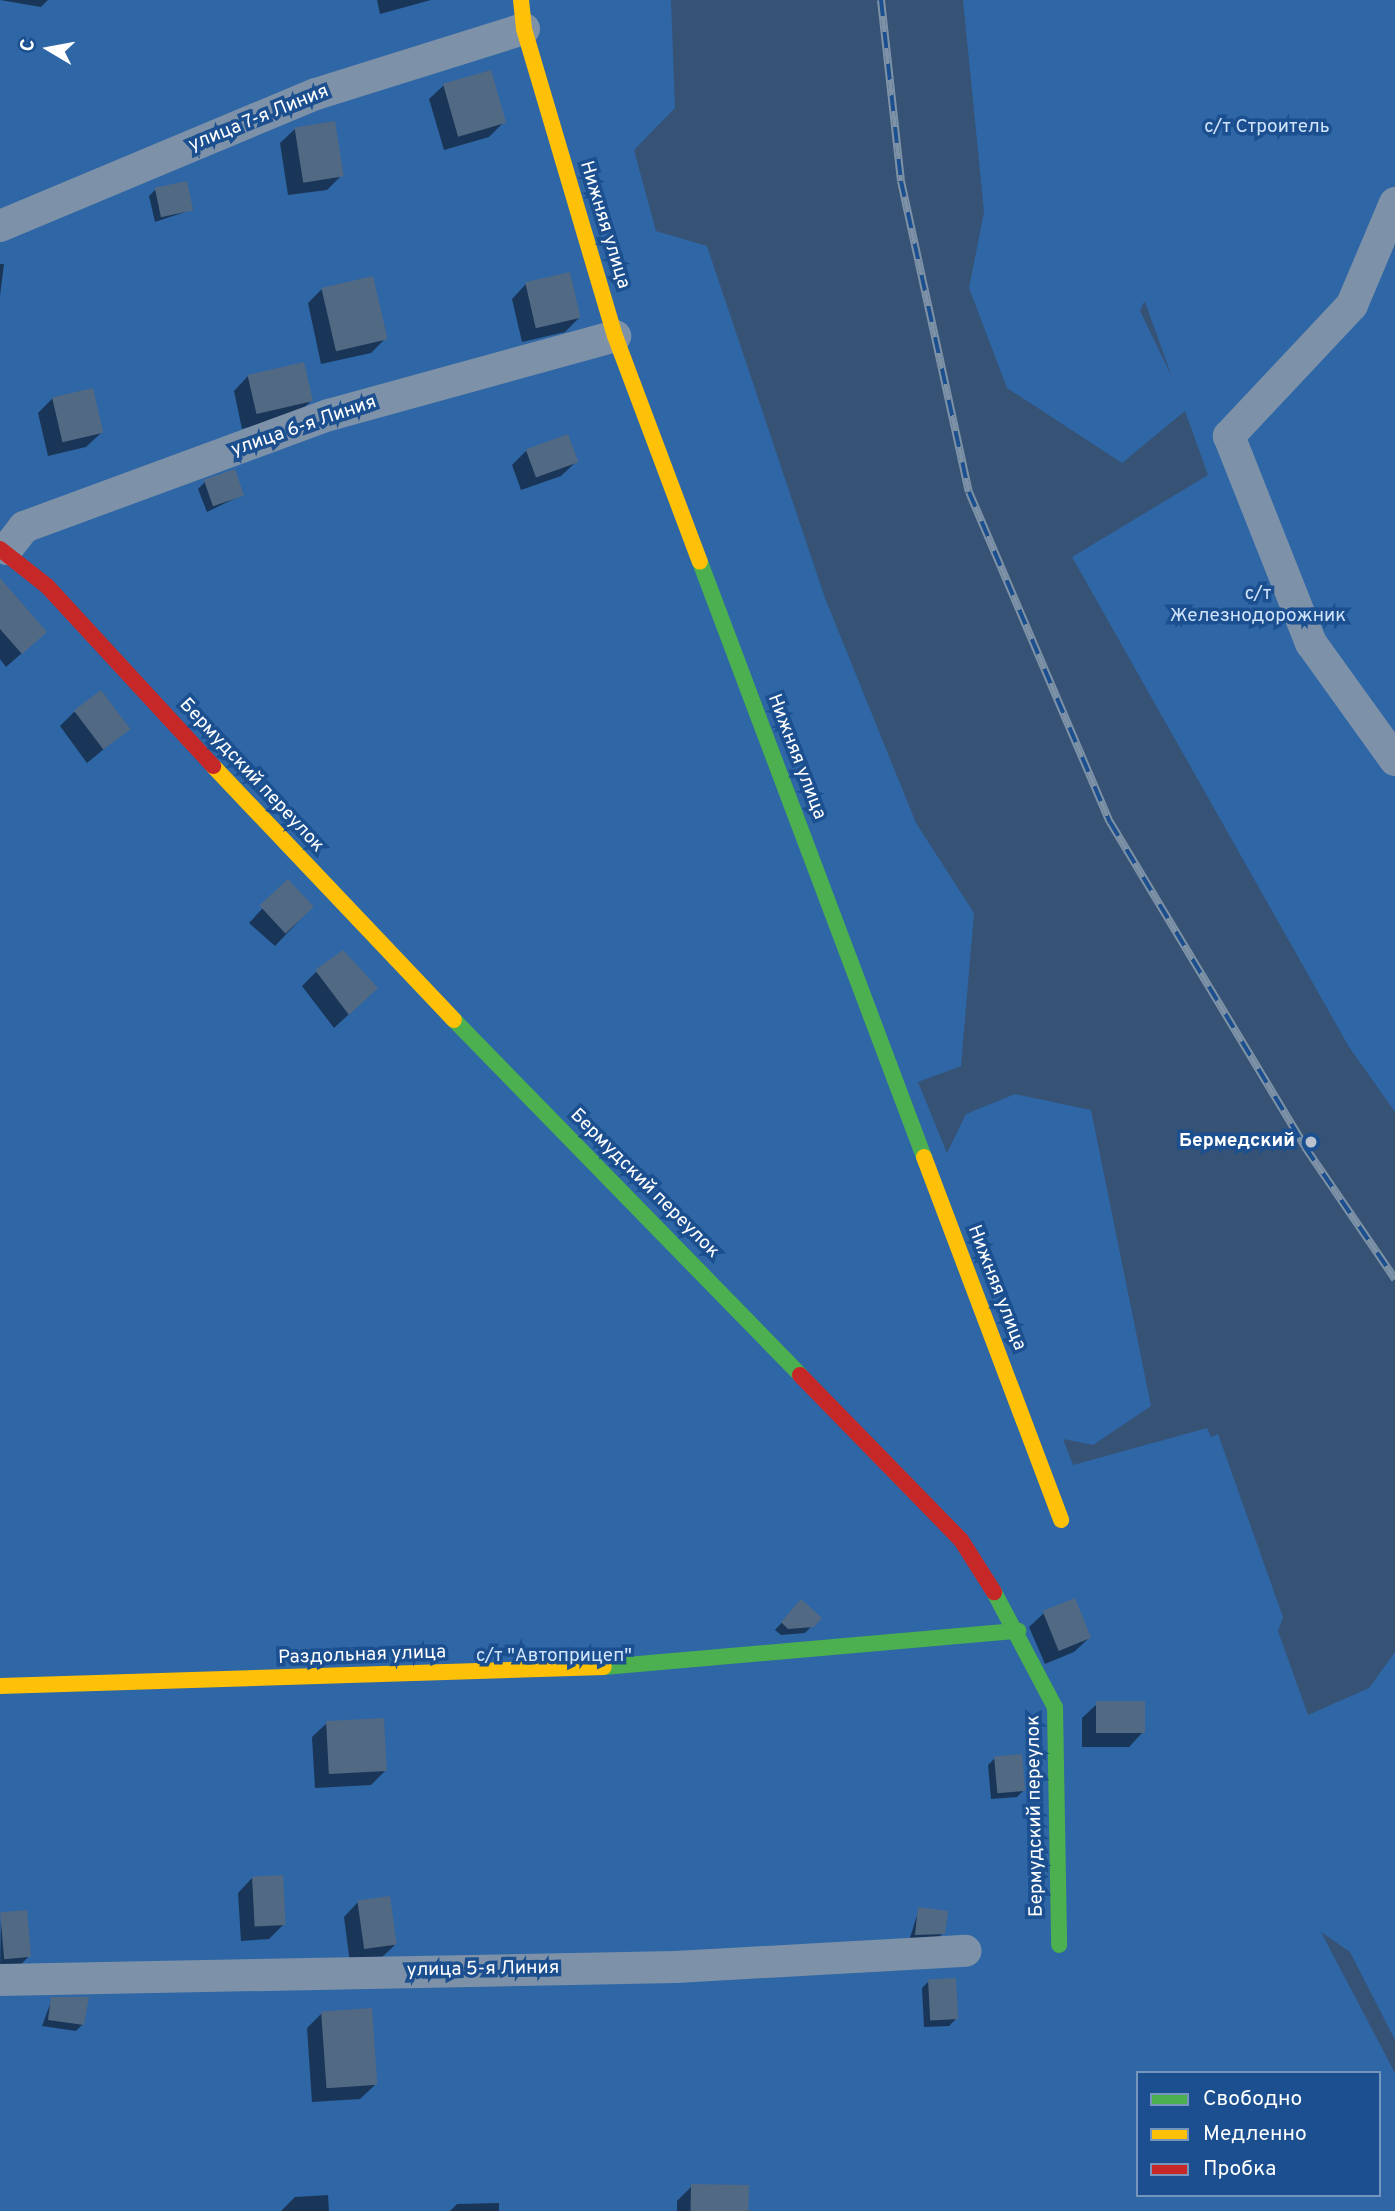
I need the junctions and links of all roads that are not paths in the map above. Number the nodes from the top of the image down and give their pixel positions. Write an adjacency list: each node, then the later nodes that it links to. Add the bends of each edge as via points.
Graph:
1 (523, 14): 3 (street, улица 7-я Линия, via 316,94); 4 (street, Нижняя улица)
2 (1395, 203): 6 (street, via 1352,305 1229,436 1311,643)
3 (0, 226)
4 (615, 336): 5 (street, улица 6-я Линия, via 329,415 24,527); 7 (street, Нижняя улица)
5 (4, 549): 8 (street, Бермудский переулок, via 340,903 961,1540)
6 (1395, 760)
7 (1061, 1520)
8 (1018, 1631): 9 (street, Раздольная улица, via 582,1669); 10 (street, Бермудский переулок, via 1055,1707)
9 (0, 1686)
10 (1059, 1945)
11 (966, 1951): 12 (street, улица 5-я Линия, via 676,1967)
12 (0, 1980)

